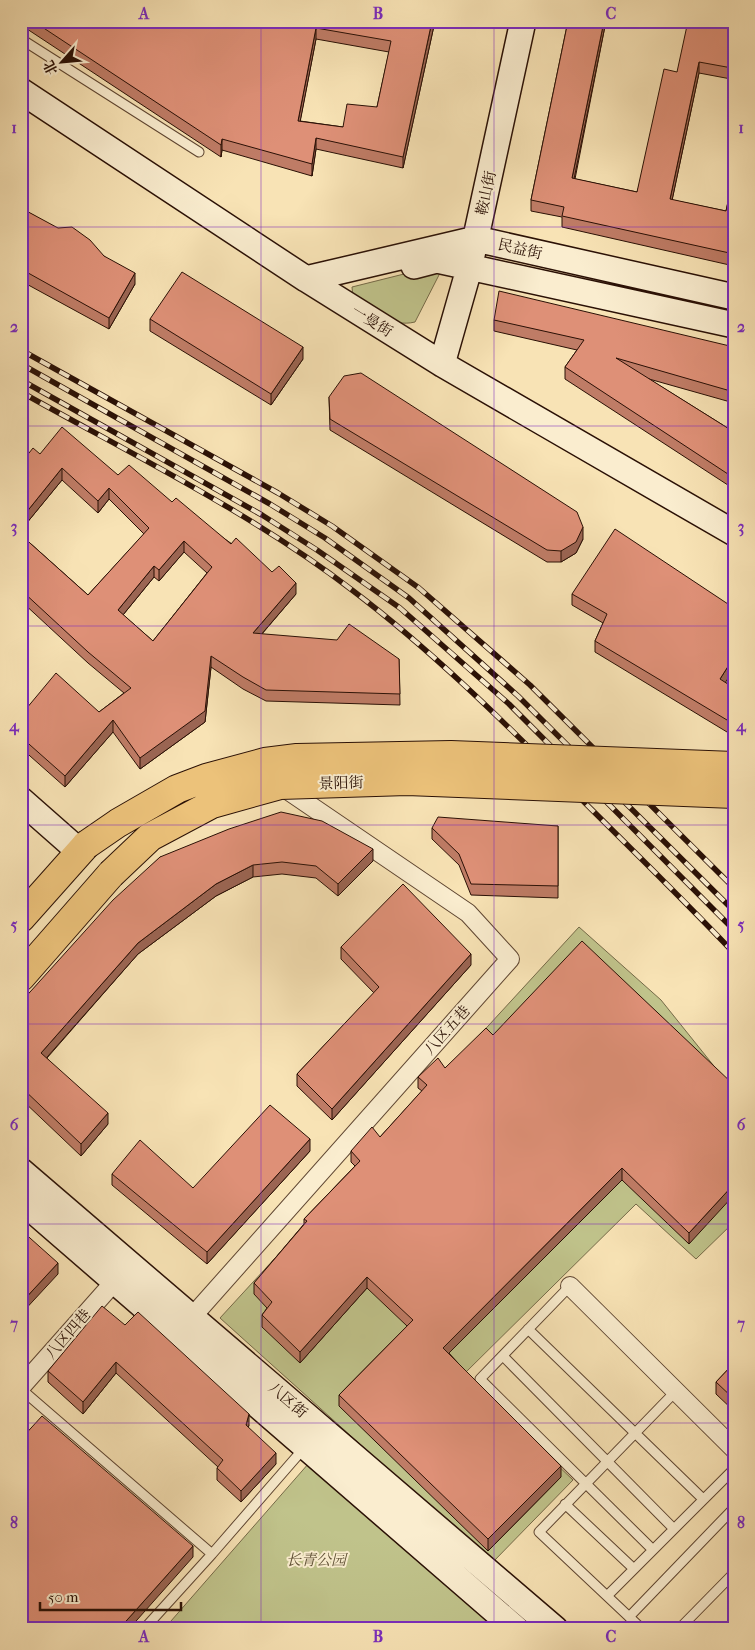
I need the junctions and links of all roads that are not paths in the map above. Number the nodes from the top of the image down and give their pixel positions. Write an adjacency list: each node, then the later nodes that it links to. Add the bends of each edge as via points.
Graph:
1 (523, 21): 5 (main road, 鞍山街)
2 (21, 39): 4 (lane)
3 (21, 91): 7 (main road, 一曼街)
4 (199, 152)
5 (476, 239): 6 (main road, 鞍山街); 7 (main road, 民益街); 8 (main road, 民益街)
6 (469, 269): 7 (main road, 民益街, via 437,260); 9 (main road, 民益街); 10 (main road, 鞍山街)
7 (313, 283): 10 (main road, 一曼街)
8 (734, 297)
9 (734, 325)
10 (442, 364): 11 (main road, 一曼街)
11 (734, 533)
12 (734, 766): 16 (main road, 景阳街, bridge, via 452,756 297,758 265,762 177,789 118,823)
13 (280, 785): 14 (main road, 景阳街, bridge, via 407,782); 18 (main road, 景阳街, bridge, via 212,804 150,837 111,874); 23 (street, 八区五巷, via 468,913 510,959)
14 (734, 794)
15 (21, 800): 16 (main road)
16 (83, 848): 17 (main road, 景阳街)
17 (21, 918)
18 (21, 977)
19 (21, 1171): 23 (main road, 八区街)
20 (21, 1200): 21 (main road, 八区街)
21 (115, 1281): 26 (street, 八区四巷); 29 (main road, 八区街)
22 (570, 1286): 24 (lane); 27 (street)
23 (192, 1317): 46 (main road, 八区街)
24 (528, 1329): 25 (lane); 28 (lane)
25 (503, 1356): 31 (lane); 33 (lane, via 480,1379)
26 (21, 1388): 39 (lane)
27 (676, 1391): 28 (lane); 30 (street)
28 (635, 1433): 31 (lane); 34 (lane)
29 (305, 1446): 39 (lane); 45 (main road, 八区街)
30 (734, 1449)
31 (607, 1462): 33 (lane); 37 (lane)
32 (734, 1469): 34 (lane)
33 (586, 1483): 35 (lane); 38 (lane)
34 (703, 1499): 37 (lane)
35 (566, 1504): 40 (lane); 42 (lane, via 539,1532)
36 (734, 1508): 43 (lane)
37 (674, 1529): 38 (lane)
38 (653, 1550): 40 (lane)
39 (212, 1554): 44 (lane)
40 (634, 1568): 42 (lane)
41 (734, 1574): 48 (lane)
42 (607, 1596): 43 (lane)
43 (629, 1617): 47 (lane)
44 (144, 1629)
45 (516, 1629)
46 (556, 1629)
47 (642, 1629)
48 (679, 1629)

